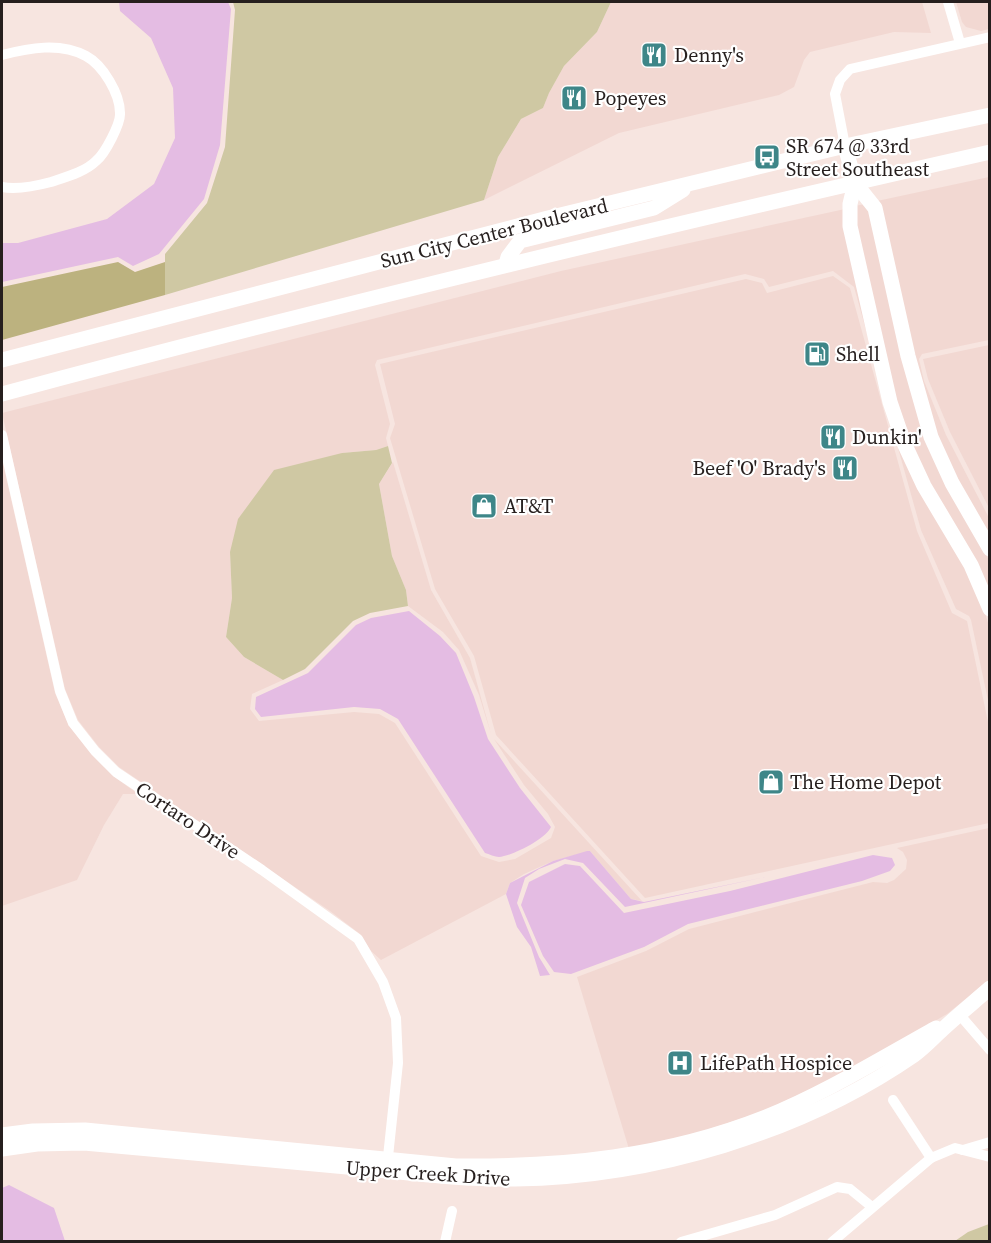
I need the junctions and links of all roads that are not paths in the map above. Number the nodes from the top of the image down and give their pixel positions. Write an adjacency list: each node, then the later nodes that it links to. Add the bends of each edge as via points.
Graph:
1 (948, 2): 3 (street)
2 (990, 37): 3 (street)
3 (960, 43): 6 (street, via 850,69 835,94)
4 (2, 55): 10 (street, via 30,48 58,48 87,56 112,81 121,114 107,148 95,162 68,177 36,186)
5 (990, 115): 6 (street, Sun City Center Boulevard)
6 (845, 146): 8 (street, Sun City Center Boulevard); 9 (street)
7 (990, 152): 9 (street, Sun City Center Boulevard)
8 (693, 183): 11 (street, via 654,208 520,241); 12 (street, Sun City Center Boulevard)
9 (855, 183): 11 (street, Sun City Center Boulevard); 15 (street, via 875,208 908,356 931,437); 16 (street, via 850,226 890,402 924,486 970,565)
10 (2, 187)
11 (506, 264): 13 (street, Sun City Center Boulevard)
12 (2, 360)
13 (2, 394)
14 (2, 435): 27 (street, Cortaro Drive, via 60,691 74,723 116,772 358,939 384,982 396,1018 398,1063)
15 (990, 549)
16 (990, 609)
17 (990, 988): 18 (street, Upper Creek Drive)
18 (959, 1014): 19 (street); 27 (street, Upper Creek Drive, via 916,1054 858,1089 771,1129 703,1152 613,1171 515,1179 453,1178)
19 (990, 1050)
20 (893, 1100): 26 (street)
21 (2, 1135): 27 (street, Upper Creek Drive, via 85,1130)
22 (990, 1143): 24 (street)
23 (2, 1149): 27 (street, Upper Creek Drive, via 84,1143)
24 (963, 1150): 25 (street); 26 (street, via 955,1148)
25 (990, 1157)
26 (931, 1158): 28 (street)
27 (387, 1165)
28 (872, 1207): 31 (street, via 850,1189 837,1187 775,1215); 32 (street)
29 (452, 1211): 30 (street)
30 (445, 1242)
31 (681, 1242)
32 (832, 1242)

